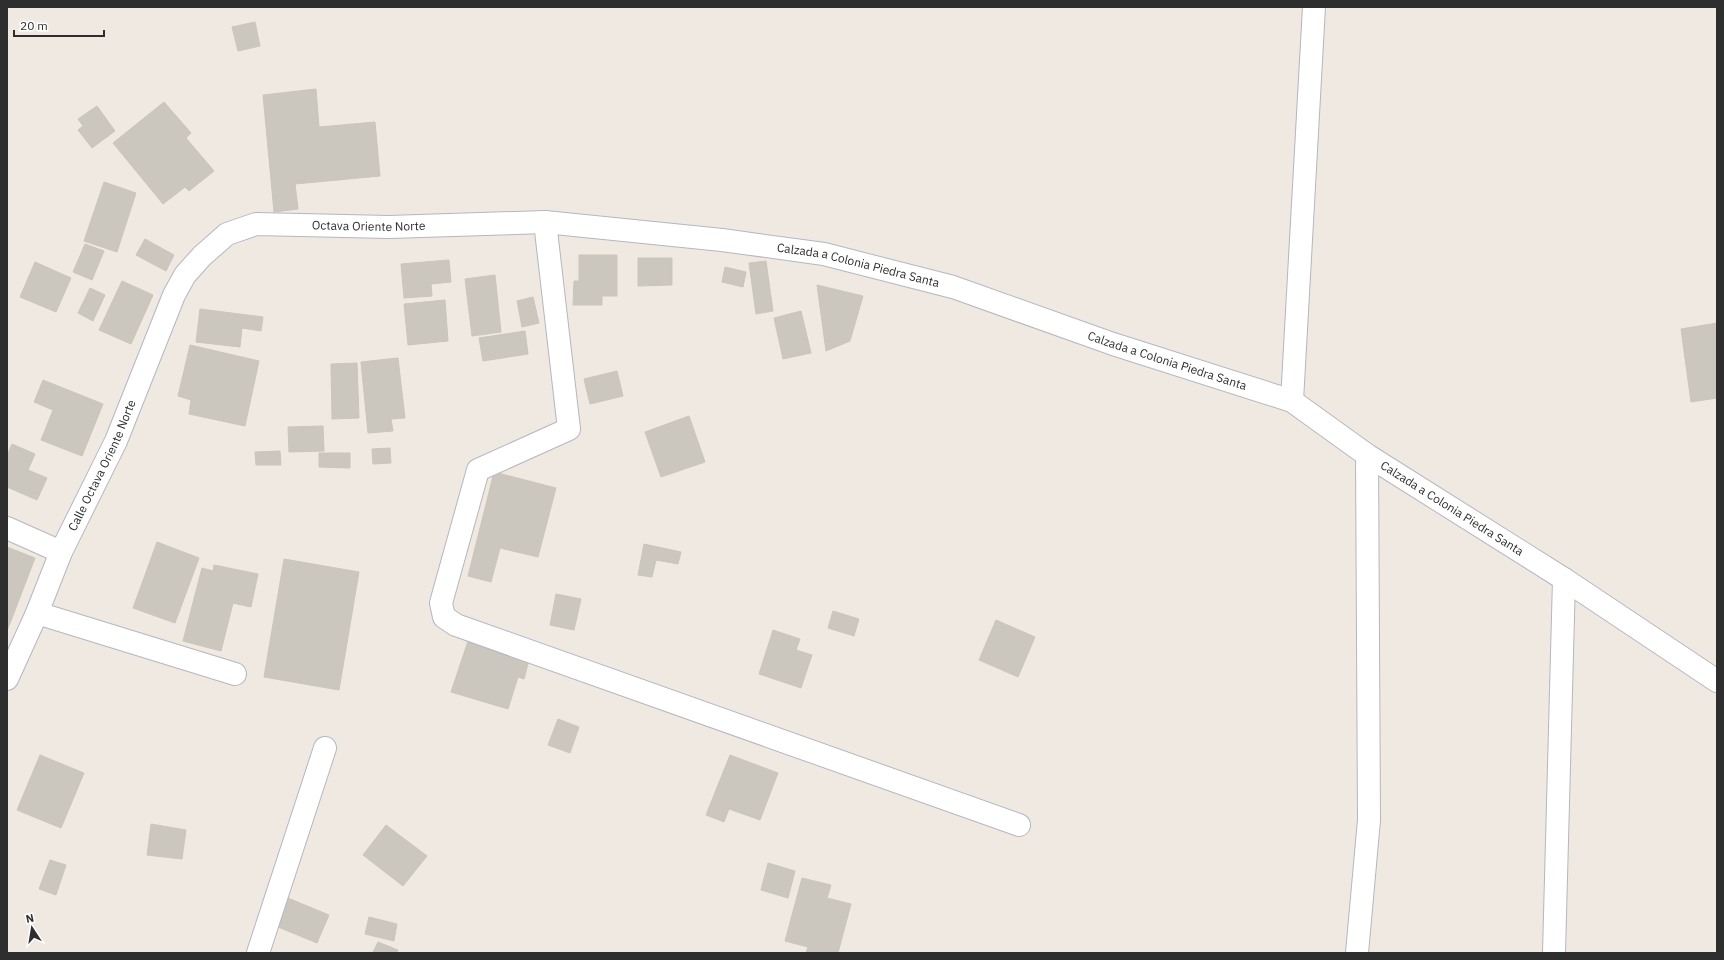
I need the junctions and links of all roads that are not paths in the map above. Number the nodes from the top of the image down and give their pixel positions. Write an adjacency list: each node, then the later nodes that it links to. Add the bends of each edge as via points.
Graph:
1 (1314, 7): 4 (street)
2 (545, 222): 3 (street, Octava Oriente Norte, via 389,227 256,224 227,234); 4 (street, Calzada a Colonia Piedra Santa, via 722,240 824,254 953,287 1113,344); 14 (street, via 569,429 478,470 442,603 444,617 456,625)
3 (202, 256): 7 (street, Calle Octava Oriente Norte, via 185,275 174,295 116,441)
4 (1292, 401): 5 (street, Calzada a Colonia Piedra Santa)
5 (1367, 455): 8 (street, Calzada a Colonia Piedra Santa); 16 (street, via 1369,820)
6 (7, 528): 7 (street)
7 (61, 552): 9 (street, Calle Octava Oriente Norte)
8 (1564, 579): 12 (street, Calzada a Colonia Piedra Santa); 17 (street)
9 (37, 613): 10 (street); 11 (street, Calle Octava Oriente Norte)
10 (235, 674)
11 (7, 679)
12 (1717, 681)
13 (325, 748): 15 (street)
14 (1019, 825)
15 (258, 953)
16 (1357, 953)
17 (1554, 953)

